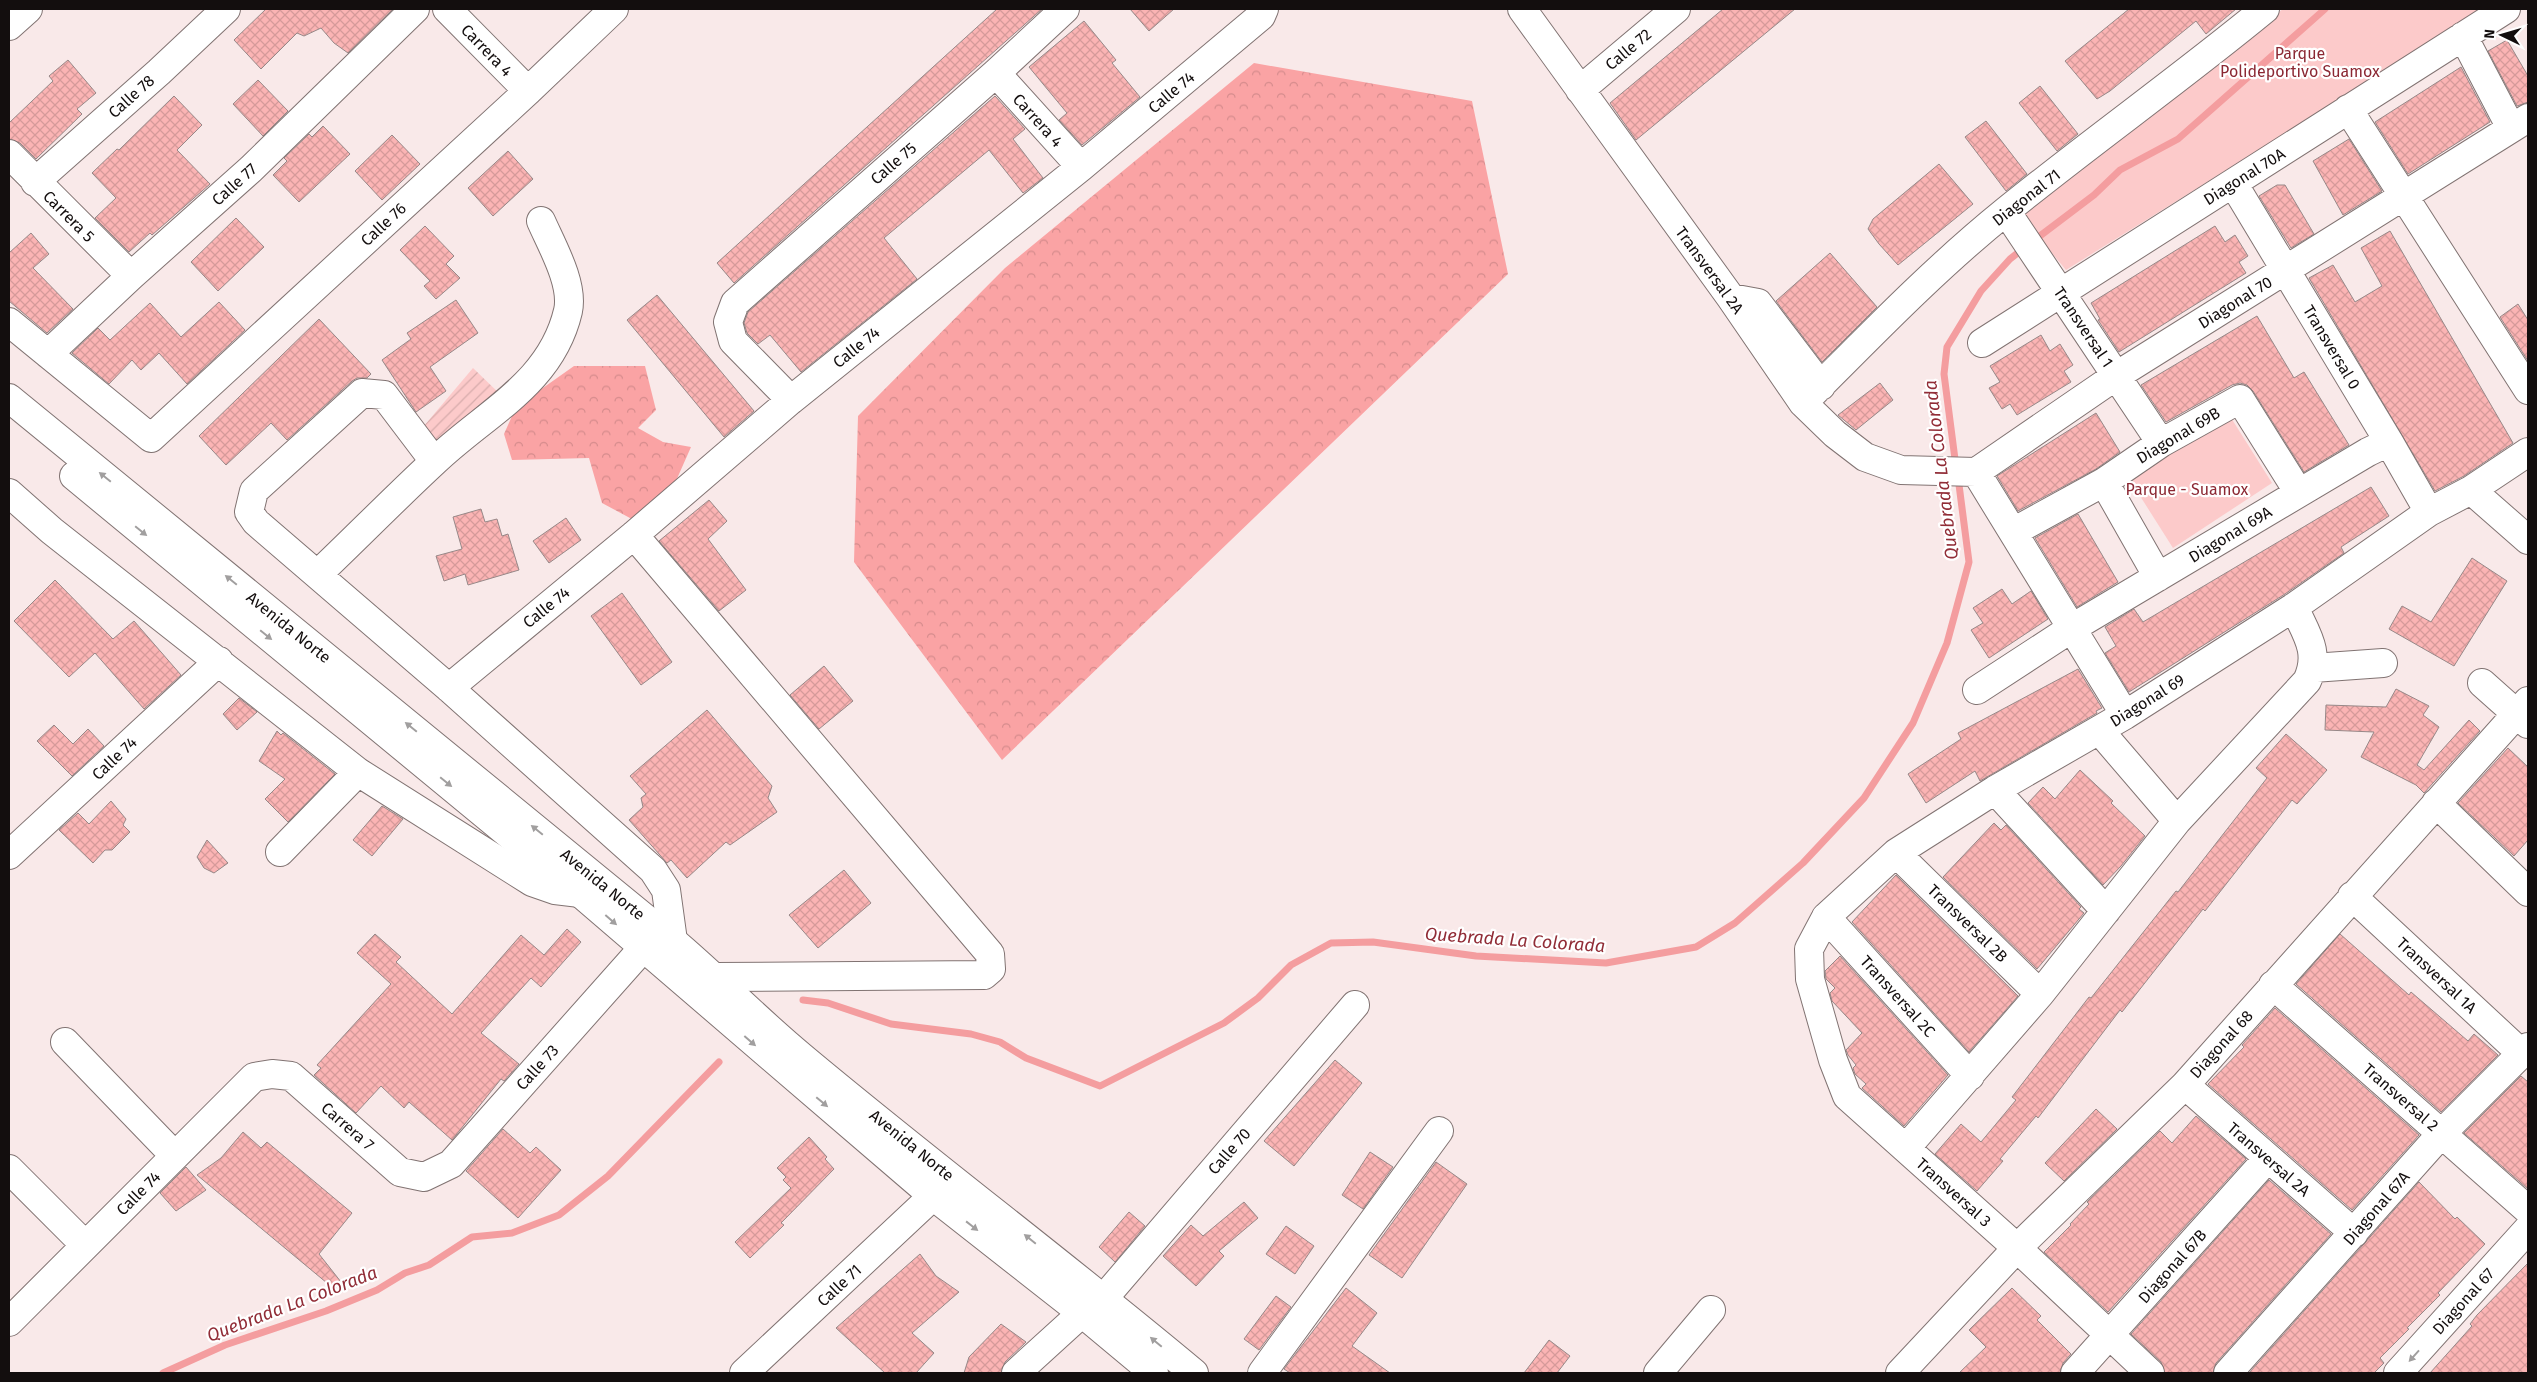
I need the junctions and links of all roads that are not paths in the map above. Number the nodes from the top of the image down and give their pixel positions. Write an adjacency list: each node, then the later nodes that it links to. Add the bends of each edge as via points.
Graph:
1 (28, 9): 12 (street)
2 (226, 9): 21 (street, Calle 78)
3 (416, 9): 27 (street, Calle 77, via 251,170)
4 (447, 9): 16 (street, Carrera 4)
5 (614, 9): 16 (street, Calle 76)
6 (1065, 9): 14 (street, Calle 75)
7 (1264, 9): 20 (street, Calle 74, via 1261,16)
8 (1522, 9): 15 (street, Transversal 2A)
9 (1676, 9): 15 (street, Calle 72)
10 (2265, 9): 25 (street, Diagonal 71)
11 (2506, 9): 13 (street, Diagonal 70A)
12 (9, 26)
13 (2463, 36): 17 (street, Diagonal 70A); 18 (street)
14 (996, 74): 20 (street, Carrera 4); 36 (street, Calle 75, via 735,303 728,322 733,341)
15 (1580, 90): 34 (street, Transversal 2A, via 1730,298)
16 (528, 91): 31 (street, Calle 76, via 151,438)
17 (2348, 109): 22 (street, Diagonal 70A); 23 (street)
18 (2520, 123): 23 (street, Diagonal 70)
19 (9, 154): 21 (street, Carrera 5)
20 (1080, 167): 36 (street, Calle 74)
21 (35, 182): 27 (street, Carrera 5)
22 (2233, 183): 26 (street, Transversal 0); 28 (street, Diagonal 70A)
23 (2403, 196): 26 (street, Diagonal 70); 33 (street)
24 (541, 221): 41 (street, via 566,280 568,310 552,352 524,388)
25 (2012, 221): 28 (street, Transversal 1); 34 (street, Diagonal 71, via 1916,289)
26 (2285, 270): 32 (street, Diagonal 70); 38 (street, Transversal 0)
27 (131, 276): 31 (street, Calle 77)
28 (2061, 292): 30 (street, Diagonal 70A); 32 (street, Transversal 1)
29 (9, 322): 31 (street)
30 (1982, 343)
31 (48, 354)
32 (2116, 376): 39 (street, Transversal 1); 42 (street, Diagonal 70)
33 (2528, 390)
34 (1812, 395): 42 (street, Transversal 2A, via 1835,434 1865,457 1901,470)
35 (9, 398): 76 (street, Avenida Norte, one-way to 35)
36 (791, 400): 49 (street, Calle 74)
37 (9, 422): 72 (street, Avenida Norte, one-way to 72)
38 (2389, 442): 46 (street, Diagonal 69A); 47 (street, Transversal 0)
39 (2162, 443): 43 (street, Diagonal 69B); 46 (street, Diagonal 69B, via 2240,399)
40 (2528, 452): 44 (street, Diagonal 69)
41 (434, 461): 51 (street); 51 (street, via 384,395 362,394 254,491 249,512 256,522)
42 (1976, 472): 48 (street)
43 (2104, 482): 48 (street, Diagonal 69B); 52 (street)
44 (2471, 490): 47 (street, Diagonal 69); 50 (street)
45 (9, 493): 55 (street, via 52,532)
46 (2299, 493): 52 (street, Diagonal 69A)
47 (2429, 512): 53 (street, Diagonal 69)
48 (2014, 532): 54 (street)
49 (634, 535): 59 (street, Calle 74); 78 (street, via 990,954 990,969 984,975)
50 (2528, 540)
51 (318, 574): 59 (street)
52 (2158, 577): 54 (street, Diagonal 69A)
53 (2294, 607): 57 (street, via 2313,649); 62 (street, Diagonal 69)
54 (2072, 628): 60 (street, Diagonal 69A); 62 (street)
55 (219, 661): 64 (street); 70 (street, Calle 74)
56 (2383, 663): 57 (street)
57 (2313, 668): 67 (street, via 2308,681)
58 (2482, 682): 61 (street)
59 (450, 688): 76 (street, via 653,870 666,890)
60 (1977, 690)
61 (2525, 713): 66 (street, Diagonal 68)
62 (2126, 715): 63 (street, Diagonal 69)
63 (2099, 730): 65 (street, Diagonal 69); 67 (street)
64 (358, 772): 68 (street); 72 (street, via 532,882 555,890)
65 (1995, 790): 69 (street, Diagonal 69); 74 (street)
66 (2436, 803): 71 (street); 73 (street, Diagonal 68)
67 (2177, 821): 74 (street)
68 (280, 852)
69 (1896, 853): 75 (street, Diagonal 69); 81 (street, Transversal 2B)
70 (9, 855)
71 (2528, 892)
72 (580, 893): 77 (street, Avenida Norte, one-way to 77)
73 (2352, 896): 80 (street, Diagonal 68); 84 (street, Transversal 1A)
74 (2106, 911): 81 (street)
75 (1826, 917): 79 (street, Diagonal 69, via 1809,949); 86 (street, Transversal 2C)
76 (673, 941): 78 (street, Avenida Norte)
77 (643, 948): 94 (street, Calle 73, via 451,1164); 95 (street, Avenida Norte, one-way to 95)
78 (716, 977): 101 (street, Avenida Norte, one-way to 78, via 801,1057)
79 (1810, 979): 90 (street, Transversal 3, via 1847,1096)
80 (2273, 985): 87 (street, Diagonal 68); 89 (street, Transversal 2)
81 (2040, 994): 86 (street)
82 (1355, 1005): 101 (street, Calle 70)
83 (65, 1042): 91 (street)
84 (2525, 1050): 89 (street, Diagonal 67A)
85 (272, 1074): 91 (street, Calle 74, via 254,1077); 94 (street, Carrera 7, via 291,1076 400,1172)
86 (1970, 1076): 90 (street)
87 (2185, 1085): 92 (street, Transversal 2A); 100 (street, Diagonal 68)
88 (1439, 1131): 109 (street)
89 (2442, 1133): 96 (street, Transversal 2); 98 (street, Diagonal 67A)
90 (1906, 1148): 100 (street, Transversal 3)
91 (175, 1156): 99 (street, Calle 74)
92 (2268, 1158): 98 (street, Transversal 2A); 104 (street, Diagonal 67B)
93 (9, 1169): 99 (street)
94 (424, 1177)
95 (933, 1196): 101 (street, Avenida Norte, one-way to 101); 105 (street, Calle 71)
96 (2528, 1210)
97 (2528, 1229): 115 (street, Diagonal 67, one-way to 115)
98 (2354, 1233): 114 (street, Diagonal 67A)
99 (85, 1245): 103 (street, Calle 74)
100 (2017, 1248): 104 (street, Transversal 3); 111 (street, Diagonal 68)
101 (1093, 1306): 106 (street, Calle 70); 107 (street, Avenida Norte); 108 (street, Avenida Norte, one-way to 101)
102 (1711, 1310): 110 (street)
103 (9, 1322)
104 (2109, 1336): 112 (street, Diagonal 67B); 113 (street, Transversal 3)
105 (744, 1373)
106 (1016, 1373)
107 (1154, 1373)
108 (1194, 1373)
109 (1262, 1373)
110 (1658, 1373)
111 (1900, 1373)
112 (2075, 1373)
113 (2150, 1373)
114 (2228, 1373)
115 (2398, 1373)

